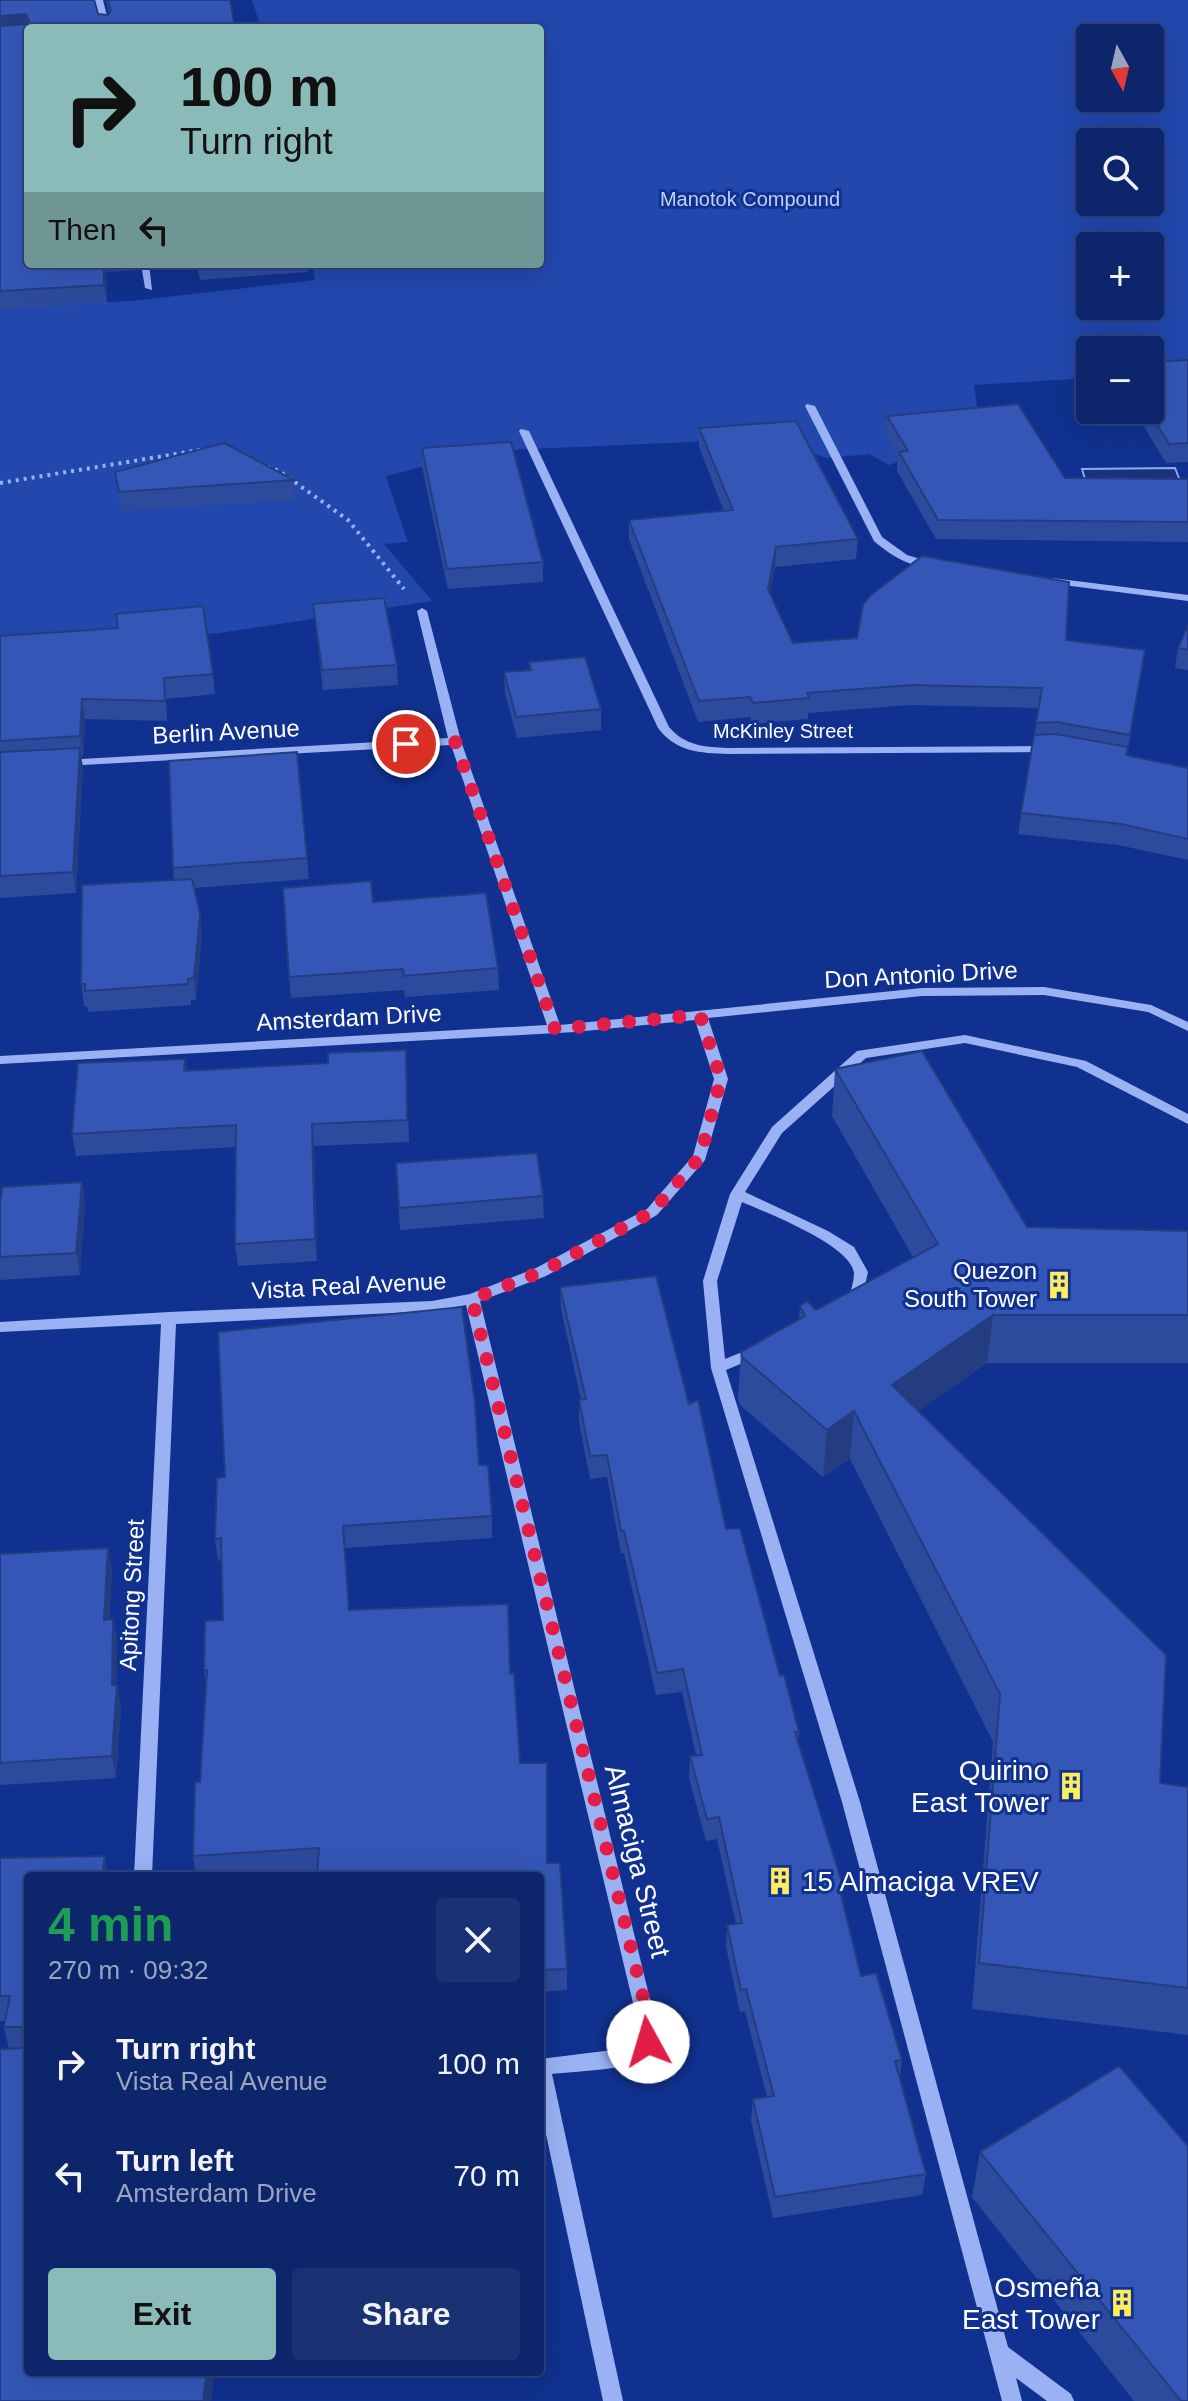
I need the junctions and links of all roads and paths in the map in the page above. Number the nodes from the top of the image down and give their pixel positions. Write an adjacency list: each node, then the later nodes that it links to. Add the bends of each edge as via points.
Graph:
1 (99, 0): 2 (street)
2 (105, 24)
3 (146, 268): 4 (street)
4 (149, 288)
5 (810, 406): 10 (street, via 878,539 908,561)
6 (524, 431): 15 (street, McKinley Street, via 664,728 685,748)
7 (215, 448): 9 (path)
8 (266, 467): 13 (path, via 348,520)
9 (0, 483)
10 (946, 568)
11 (1040, 580): 12 (street)
12 (1188, 598)
13 (422, 611): 14 (street)
14 (455, 741): 16 (street, Berlin Avenue); 19 (street)
15 (1066, 750)
16 (47, 764)
17 (700, 1015): 18 (street, Don Antonio Drive, via 922,992 1044,991 1151,1009); 19 (street, Amsterdam Drive); 23 (street, Vista Real Avenue, via 721,1079 700,1157 652,1212 541,1272)
18 (1188, 1027)
19 (555, 1029): 20 (street, Amsterdam Drive)
20 (0, 1060)
21 (1188, 1120): 22 (street, via 1081,1064 965,1039 862,1054 777,1130)
22 (737, 1194): 24 (street, via 849,1250 861,1272 856,1303); 28 (street, via 710,1281)
23 (472, 1299): 25 (street, Vista Real Avenue, via 432,1306); 30 (street, Almaciga Street, via 648,2028 648,2042 634,2056)
24 (843, 1310)
25 (169, 1317): 26 (street, Vista Real Avenue); 29 (street, Apitong Street)
26 (0, 1327)
27 (774, 1344): 28 (street)
28 (718, 1368): 32 (street, via 851,1802)
29 (143, 1872)
30 (544, 2067)
31 (544, 2085): 33 (street, Almaciga Street)
32 (1001, 2354): 34 (street); 35 (street)
33 (613, 2401)
34 (1012, 2401)
35 (1064, 2401)

